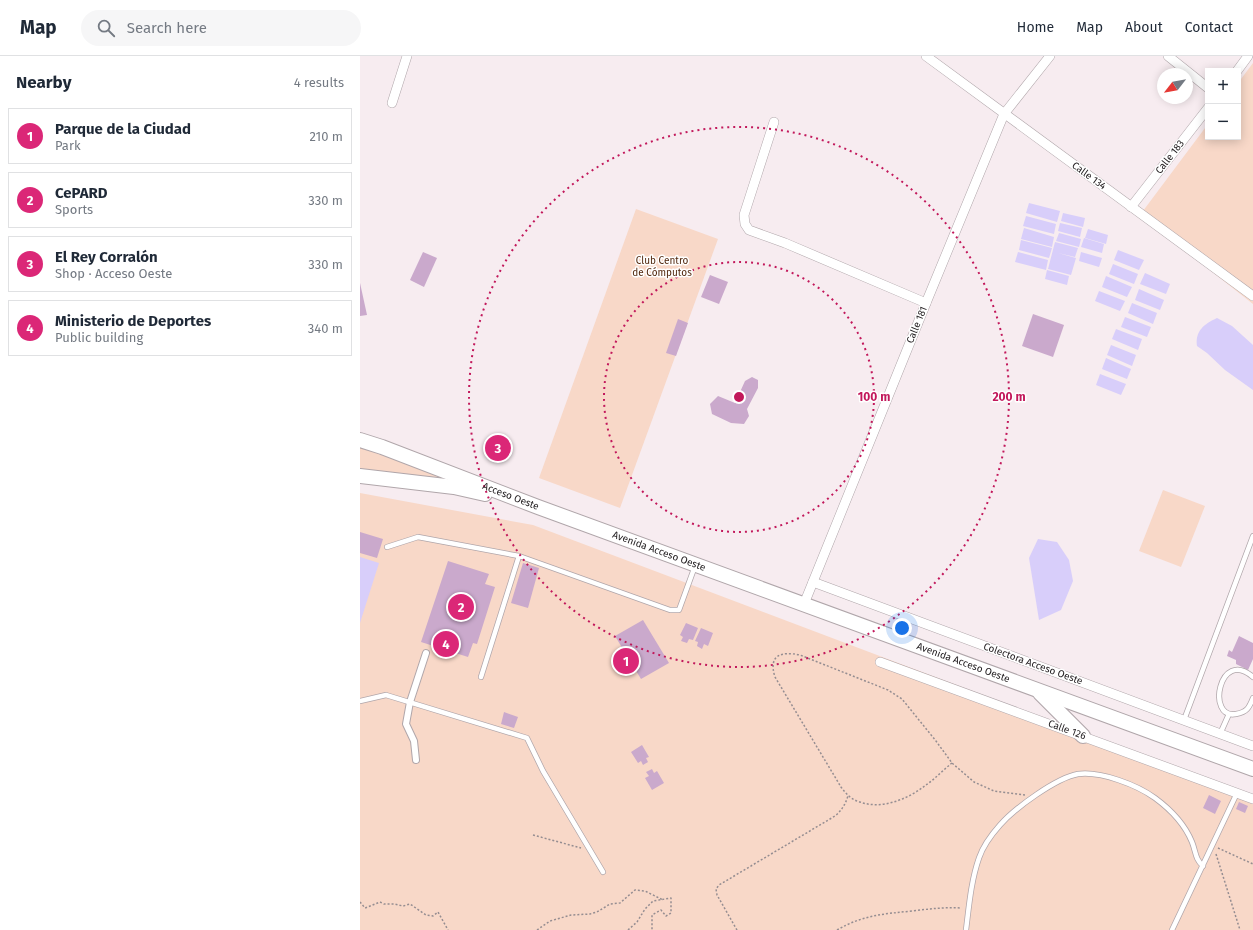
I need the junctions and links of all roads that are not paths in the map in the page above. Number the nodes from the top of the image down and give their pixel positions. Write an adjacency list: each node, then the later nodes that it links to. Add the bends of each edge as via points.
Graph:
1 (406, 56): 8 (street)
2 (926, 56): 10 (street, Calle 134)
3 (1050, 56): 10 (street, Calle 181)
4 (1168, 56): 7 (street)
5 (1248, 56): 6 (street)
6 (1239, 68)
7 (1205, 86)
8 (392, 103)
9 (1205, 112): 12 (street, Calle 183)
10 (1004, 114): 12 (street, Calle 134); 14 (street, Calle 181)
11 (774, 122): 14 (street, via 744,215 745,224 750,230)
12 (1131, 207): 13 (street, Calle 134)
13 (1253, 296)
14 (926, 303): 22 (street, Calle 181)
15 (360, 440): 17 (highway, Acceso Oeste)
16 (360, 476): 17 (highway, Acceso Oeste, via 454,487)
17 (538, 506): 21 (highway, Avenida Acceso Oeste)
18 (1253, 536): 33 (lane)
19 (387, 547): 20 (lane, via 418,537)
20 (519, 556): 21 (lane, via 670,610 679,610); 26 (lane)
21 (696, 565): 23 (highway, Avenida Acceso Oeste)
22 (813, 582): 23 (street, Calle 181); 33 (street, Colectora Acceso Oeste)
23 (804, 604): 28 (highway, Avenida Acceso Oeste)
24 (426, 653): 31 (street)
25 (880, 662): 35 (street, Calle 126)
26 (481, 677)
27 (1253, 677): 32 (lane, via 1238,669 1225,675 1218,693 1219,704)
28 (1037, 690): 35 (highway); 38 (highway, Avenida Acceso Oeste)
29 (1253, 698): 32 (lane, via 1248,709)
30 (360, 701): 31 (lane, via 386,695)
31 (410, 702): 37 (street, via 406,724 414,741); 42 (lane, via 527,738 543,771)
32 (1229, 714): 34 (lane)
33 (1184, 720): 34 (street, Colectora Acceso Oeste)
34 (1220, 734): 36 (street, Colectora Acceso Oeste)
35 (1083, 736): 39 (street, Calle 126)
36 (1253, 746)
37 (416, 760)
38 (1253, 769)
39 (1237, 793): 40 (street, Calle 126); 41 (lane)
40 (1253, 799)
41 (1203, 866): 43 (lane, via 1198,862 1192,841 1172,812 1154,797 1120,780 1079,774 1058,781 1000,824 983,849 975,871); 44 (lane)
42 (603, 872)
43 (966, 930)
44 (1172, 930)

